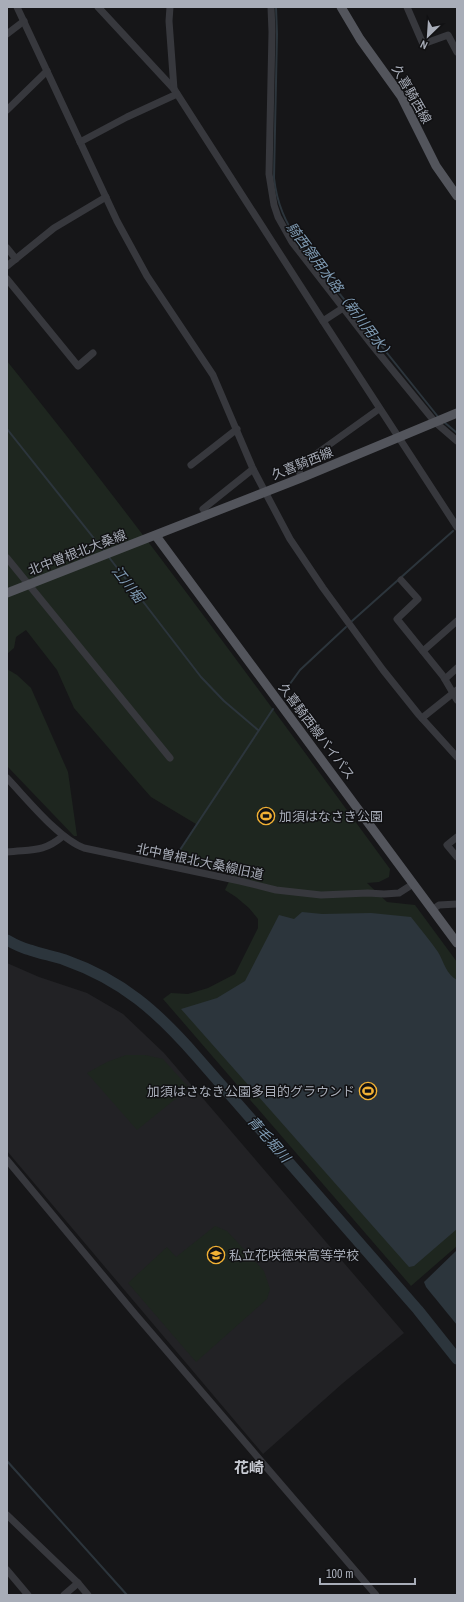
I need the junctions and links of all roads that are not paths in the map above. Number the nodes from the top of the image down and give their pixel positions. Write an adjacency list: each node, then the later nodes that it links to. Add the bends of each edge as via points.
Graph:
1 (17, 7): 7 (street)
2 (98, 7): 11 (street)
3 (271, 7): 21 (street, via 269,168 274,205 292,242)
4 (341, 7): 14 (main road, 久喜騎西線, via 360,39 401,96 436,166)
5 (406, 7): 9 (street, via 423,44 448,35)
6 (172, 8): 11 (street, via 169,21)
7 (24, 21): 8 (street); 10 (street)
8 (7, 34)
9 (457, 52)
10 (47, 71): 12 (street); 13 (street)
11 (176, 92): 13 (street); 22 (street)
12 (7, 110)
13 (80, 142): 16 (street)
14 (454, 187): 15 (main road, 久喜騎西線)
15 (457, 196)
16 (106, 197): 18 (street, via 54,228); 27 (street, via 148,276 213,375)
17 (7, 248): 18 (street)
18 (16, 259): 19 (street)
19 (7, 266)
20 (7, 279): 23 (street, via 78,366)
21 (343, 308): 22 (street); 26 (street)
22 (323, 321): 24 (street)
23 (93, 353)
24 (379, 409): 28 (street); 32 (street, via 298,467)
25 (457, 413): 26 (main road, 久喜騎西線)
26 (435, 422): 28 (main road, 久喜騎西線); 29 (street)
27 (237, 429): 30 (street); 31 (street)
28 (399, 438): 32 (main road, 久喜騎西線); 35 (street)
29 (457, 441)
30 (191, 465)
31 (253, 469): 33 (street); 34 (street)
32 (301, 478): 33 (main road, 久喜騎西線)
33 (265, 492): 36 (main road, 久喜騎西線); 47 (street, via 301,556)
34 (203, 509)
35 (457, 527)
36 (156, 536): 39 (main road, 北中曽根北大桑線); 55 (main road, 久喜騎西線バイパス)
37 (7, 558): 39 (street)
38 (401, 580): 42 (street, via 418,599 397,619)
39 (29, 584): 40 (main road, 北中曽根北大桑線); 49 (street)
40 (7, 593)
41 (457, 621): 42 (street)
42 (423, 651): 44 (street)
43 (457, 668): 44 (street)
44 (445, 679): 45 (street)
45 (455, 692): 46 (street); 47 (street)
46 (457, 700)
47 (422, 718): 48 (street)
48 (457, 757)
49 (170, 758)
50 (7, 778): 51 (street, 北中曽根北大桑線旧道)
51 (63, 836): 53 (street, via 43,849); 55 (street, 北中曽根北大桑線旧道, via 84,848 276,890 321,895 384,894 399,893)
52 (457, 837): 54 (street, via 447,845)
53 (7, 852)
54 (457, 857)
55 (413, 884): 57 (main road, 久喜騎西線バイパス)
56 (457, 904): 57 (street, via 438,905)
57 (432, 910): 58 (main road, 久喜騎西線バイパス)
58 (457, 943)
59 (7, 1160): 66 (street)
60 (7, 1515): 62 (street)
61 (7, 1570): 63 (street)
62 (78, 1583): 64 (street); 65 (street)
63 (28, 1595)
64 (64, 1595)
65 (88, 1595)
66 (376, 1595)

